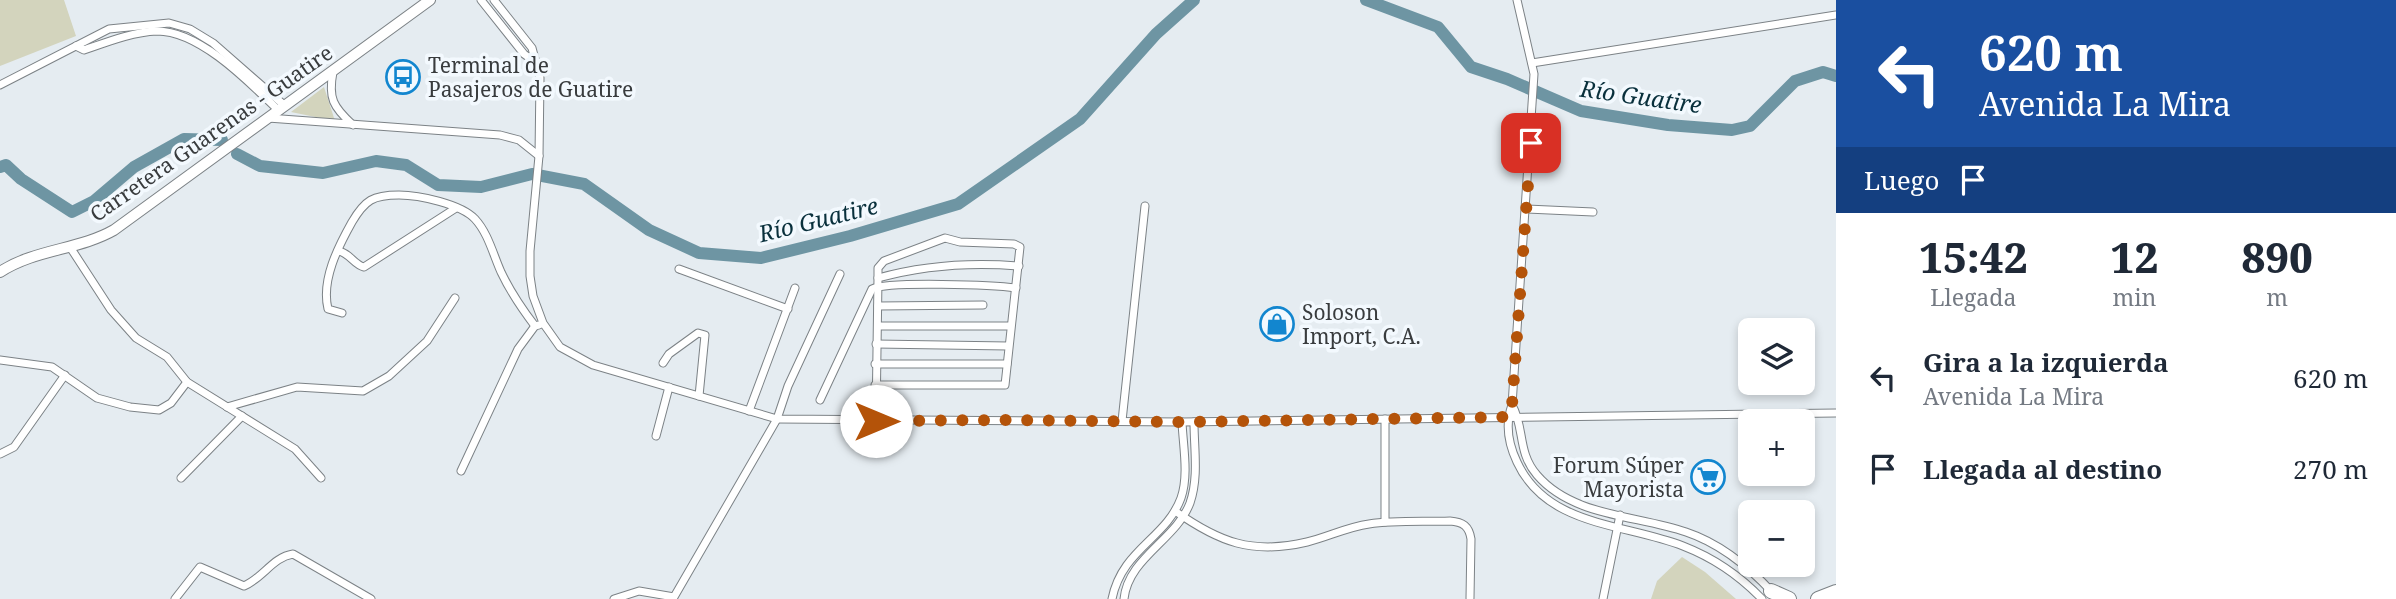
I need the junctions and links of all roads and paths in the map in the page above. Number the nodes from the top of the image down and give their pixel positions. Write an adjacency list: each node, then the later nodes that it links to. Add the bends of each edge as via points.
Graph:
1 (430, 0): 8 (main road, Carretera Guarenas - Guatire)
2 (481, 0): 6 (street)
3 (494, 0): 6 (street, via 532,48)
4 (1517, 0): 7 (street)
5 (1836, 15): 7 (street)
6 (536, 63): 13 (street)
7 (1532, 63): 16 (street)
8 (333, 71): 10 (main road, Carretera Guarenas - Guatire); 12 (street, via 332,99)
9 (0, 85): 10 (street, via 109,29 169,23 213,43)
10 (281, 108): 11 (main road, Carretera Guarenas - Guatire)
11 (264, 121): 12 (street); 18 (main road, Carretera Guarenas - Guatire, via 114,230)
12 (353, 125): 13 (street, via 500,135 519,140)
13 (540, 156): 32 (street, via 530,251)
14 (1145, 206): 57 (street)
15 (456, 208): 19 (street, via 364,267); 19 (street, via 414,195 378,196 362,208); 32 (street, via 480,225 506,281)
16 (1527, 209): 17 (street); 47 (street)
17 (1593, 212)
18 (70, 247): 22 (main road, Carretera Guarenas - Guatire, via 20,261); 42 (street, via 111,310 136,338 167,357)
19 (338, 250): 31 (street, via 330,272 327,305)
20 (1019, 266): 24 (street, via 937,265); 24 (street, via 1020,247 1014,244 945,238 888,257 878,268); 26 (street)
21 (680, 269): 30 (street)
22 (0, 272)
23 (839, 274): 54 (street)
24 (878, 282): 26 (street); 29 (street); 46 (street, via 867,296)
25 (795, 288): 30 (street)
26 (1016, 288): 34 (street)
27 (455, 298): 48 (street, via 427,341 389,376 363,391 298,387)
28 (983, 305): 29 (street)
29 (878, 306): 33 (street)
30 (788, 309): 49 (street)
31 (341, 313)
32 (539, 325): 44 (street, via 560,347 593,365); 62 (street, via 518,349)
33 (879, 326): 34 (street); 35 (street)
34 (1010, 326): 36 (street)
35 (876, 344): 36 (street); 39 (street)
36 (1008, 346): 40 (street)
37 (0, 360): 41 (street, via 52,367)
38 (663, 363): 45 (street, via 698,333 705,335)
39 (875, 364): 40 (street); 43 (street)
40 (1007, 364): 43 (street, via 1005,385)
41 (65, 375): 42 (street, via 97,398 159,410 171,403); 61 (street, via 14,447)
42 (187, 382): 48 (street)
43 (875, 386): 56 (street)
44 (669, 387): 45 (street); 60 (street)
45 (699, 396): 49 (street)
46 (820, 400)
47 (1512, 405): 52 (street); 53 (street)
48 (227, 407): 51 (street)
49 (749, 411): 54 (street)
50 (1836, 413): 53 (street)
51 (242, 416): 63 (street); 64 (street, via 295,449)
52 (1508, 417): 53 (street); 55 (street); 69 (street, via 1514,456 1537,492 1558,508)
53 (1519, 417): 66 (street, via 1524,454 1546,484 1580,504)
54 (777, 419): 56 (street); 74 (street, via 674,597 639,591)
55 (1385, 419): 59 (street); 68 (street)
56 (876, 421): 57 (street)
57 (1122, 421): 58 (street)
58 (1182, 422): 59 (street); 65 (street, via 1185,477)
59 (1194, 422): 67 (street, via 1195,473 1191,501)
60 (656, 436)
61 (0, 454)
62 (461, 471)
63 (181, 478)
64 (321, 478)
65 (1175, 511): 67 (street); 75 (street, via 1129,560)
66 (1620, 515): 69 (street); 71 (street, via 1707,540 1738,560)
67 (1183, 517): 68 (street, via 1225,541 1268,547); 76 (street, via 1130,577)
68 (1385, 522): 77 (street, via 1450,521 1466,526 1471,539)
69 (1617, 528): 71 (street, via 1715,560); 78 (street)
70 (1836, 592): 80 (highway)
71 (1771, 596): 79 (highway)
72 (174, 599): 73 (street, via 200,567 244,586 282,556 293,554)
73 (371, 599)
74 (614, 599)
75 (1112, 599)
76 (1124, 599)
77 (1471, 599)
78 (1603, 599)
79 (1789, 599)
80 (1818, 599)

